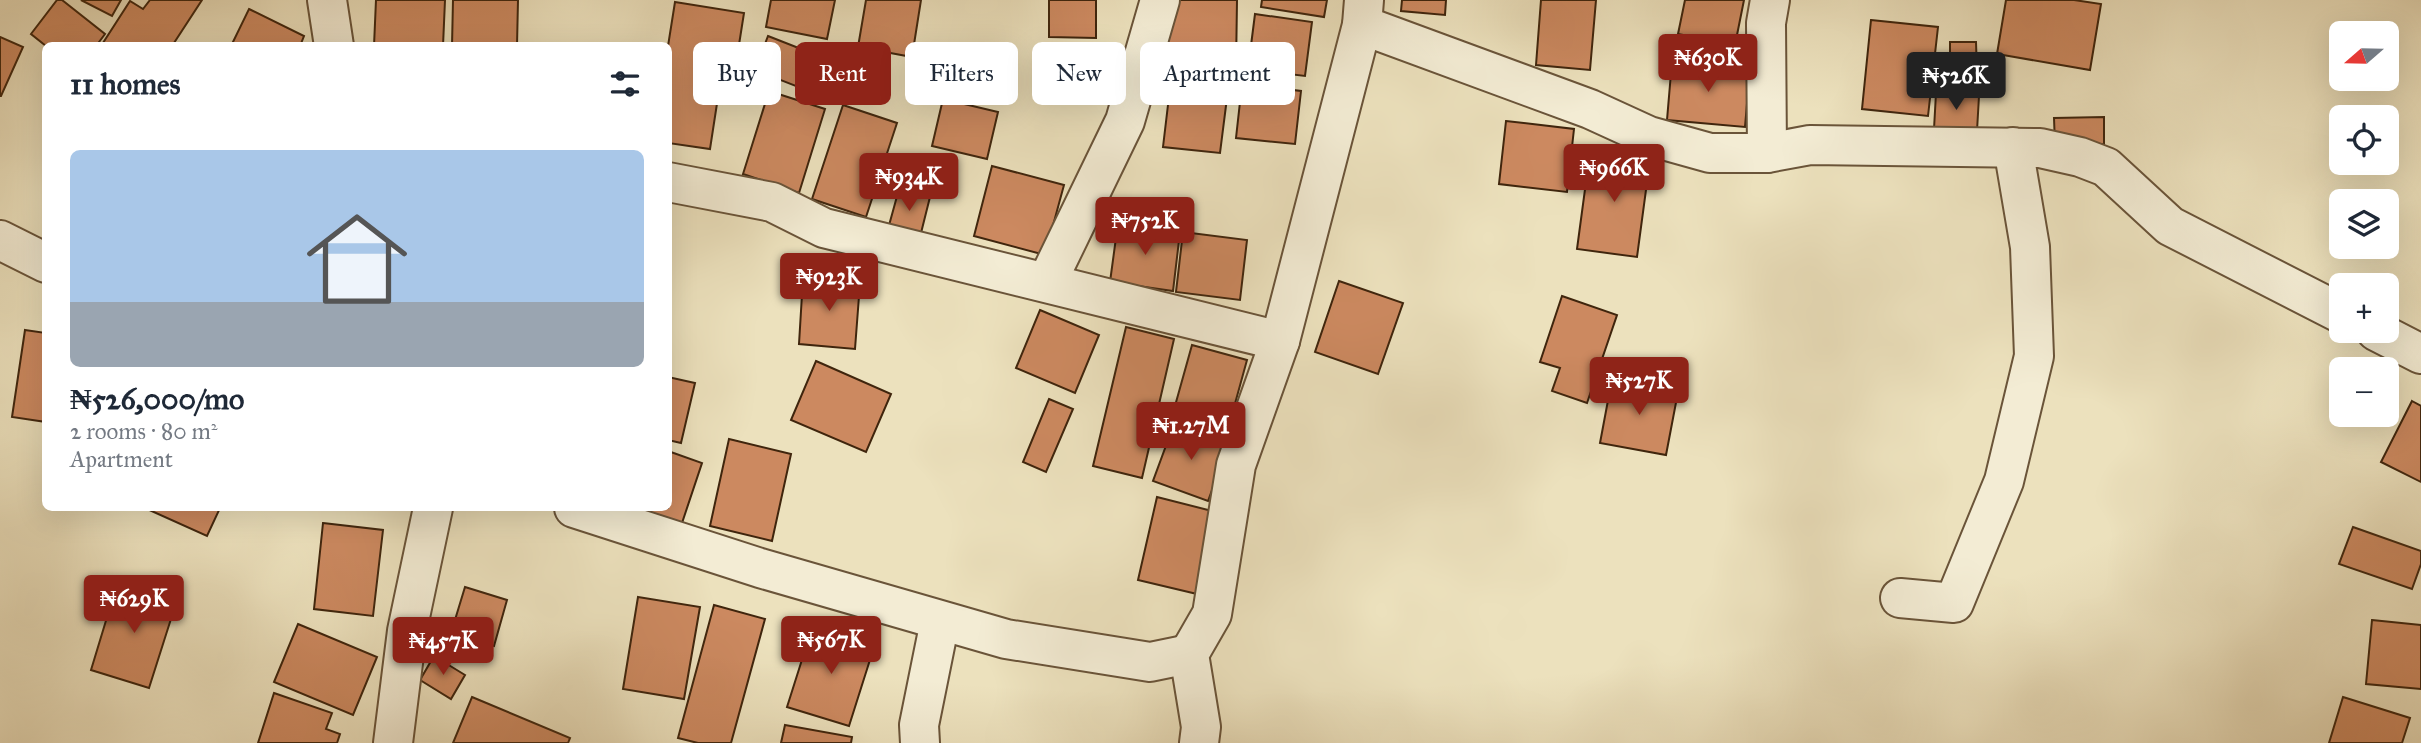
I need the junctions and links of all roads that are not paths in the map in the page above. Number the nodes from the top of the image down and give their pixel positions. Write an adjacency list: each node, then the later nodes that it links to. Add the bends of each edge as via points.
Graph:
1 (327, 0): 5 (street)
2 (1160, 0): 11 (street, via 1125,121)
3 (1770, 0): 7 (street, via 1766,23)
4 (1363, 13): 7 (street, via 1649,136 1710,153); 13 (street)
5 (333, 42)
6 (2013, 147): 7 (street, via 1810,145); 12 (street, via 2040,148 2106,167 2170,226); 18 (street, via 2030,247 2035,356 2004,481 1954,603)
7 (1767, 153)
8 (672, 183): 11 (street, via 772,202 824,228)
9 (0, 240): 10 (street)
10 (42, 261)
11 (1047, 282): 13 (street)
12 (2329, 307)
13 (1280, 341): 20 (street, via 1236,465 1212,614)
14 (2399, 343): 15 (street)
15 (2421, 354)
16 (432, 511): 21 (street, via 407,631)
17 (583, 511): 19 (street)
18 (1900, 598)
19 (940, 621): 20 (street, via 1006,639 1107,657 1150,662); 22 (street, via 919,725)
20 (1189, 654): 23 (street, via 1201,727)
21 (393, 743)
22 (920, 743)
23 (1199, 743)

